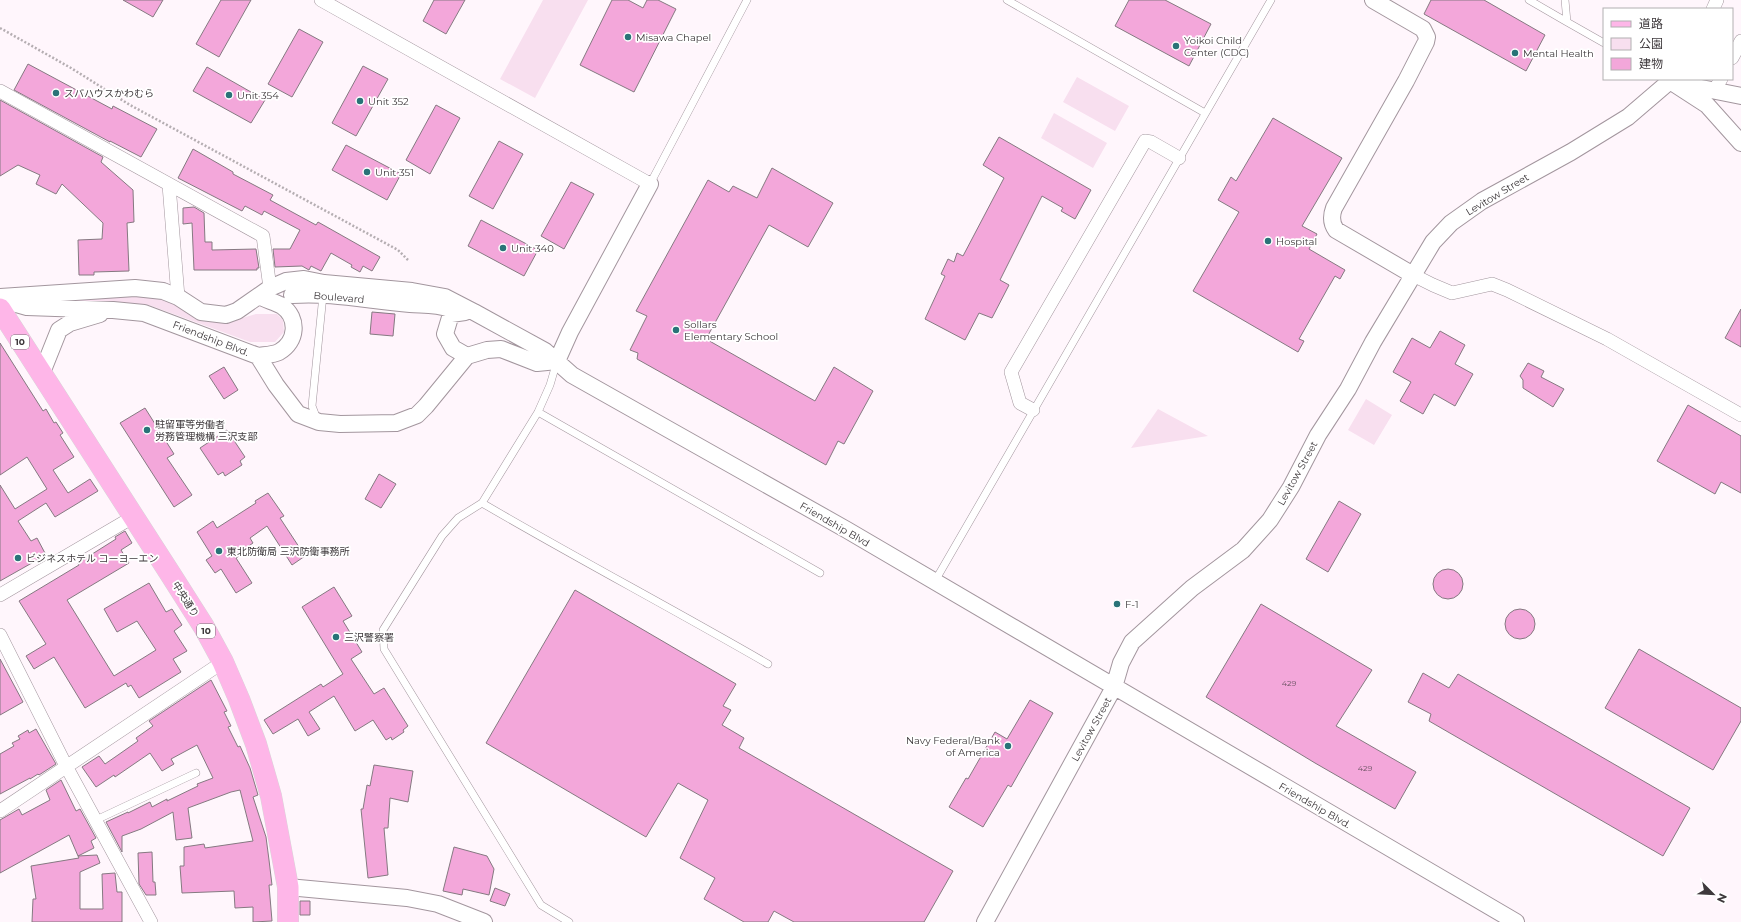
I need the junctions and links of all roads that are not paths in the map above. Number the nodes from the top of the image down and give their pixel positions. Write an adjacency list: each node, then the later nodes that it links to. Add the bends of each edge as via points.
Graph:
1 (321, 0): 20 (street)
2 (747, 0): 20 (lane)
3 (1006, 0): 8 (lane)
4 (1271, 0): 17 (lane)
5 (1373, 0): 22 (street, via 1423,29 1427,36 1426,42 1334,208 1332,224 1336,230)
6 (1529, 0): 9 (lane)
7 (1565, 0): 9 (lane)
8 (1016, 2): 17 (lane)
9 (1567, 22): 11 (lane)
10 (1741, 41): 12 (street)
11 (1603, 42)
12 (1733, 56)
13 (1669, 80): 14 (street); 18 (street, via 1707,105); 22 (street, Levitow Street, via 1628,117 1482,201 1451,223 1433,242)
14 (1718, 85): 16 (street)
15 (0, 91): 21 (street)
16 (1741, 96)
17 (1205, 114): 19 (lane)
18 (1741, 143)
19 (1179, 158): 35 (lane); 35 (street, via 1152,142 1145,141 1011,372 1020,403)
20 (650, 184): 33 (street)
21 (169, 185): 24 (street, via 263,236); 26 (street)
22 (1413, 275): 37 (street, via 1452,293 1492,284 1507,290 1607,339); 47 (street, Levitow Street, via 1270,520 1243,550 1192,588 1132,642 1121,664)
23 (324, 289): 24 (street, Friendship Blvd., via 304,279 286,281); 25 (street, Boulevard); 30 (street, Boulevard, via 386,301 443,306); 30 (street, via 412,291 445,297); 38 (lane, via 312,406)
24 (264, 292): 26 (street, Friendship Blvd., via 237,311 226,315 201,312); 31 (street, via 291,316 295,328 291,341 279,352)
25 (292, 295)
26 (178, 297): 27 (street, Friendship Blvd., via 163,291 135,288)
27 (0, 299): 29 (street, Friendship Blvd., via 27,307)
28 (0, 310): 34 (main road, 中央通り / 10)
29 (113, 310): 31 (street, Friendship Blvd., via 144,313); 34 (street, Friendship Blvd., via 70,323 59,330)
30 (466, 312): 32 (street, via 451,314 445,334 453,348); 33 (street, Friendship Blvd, via 545,351)
31 (258, 356): 38 (street, Friendship Blvd., via 298,414)
32 (468, 356): 33 (street, via 501,349 537,364); 38 (street, Friendship Blvd., via 417,415 396,423)
33 (557, 361): 36 (lane); 42 (street, Friendship Blvd, via 572,375)
34 (41, 375): 40 (main road, 中央通り / 10)
35 (1033, 410): 42 (lane)
36 (538, 412): 39 (lane); 41 (lane)
37 (1741, 415)
38 (319, 422)
39 (482, 503): 46 (lane); 57 (lane, via 458,518 442,536 383,630 384,648 540,905)
40 (133, 517): 43 (street); 45 (main road, 中央通り / 10, via 192,608)
41 (820, 573)
42 (935, 581): 47 (street, Friendship Blvd)
43 (0, 595)
44 (0, 635): 48 (street)
45 (223, 662): 48 (street); 52 (main road, 中央通り / 10, via 256,744 272,796)
46 (768, 664)
47 (1114, 687): 58 (street, Levitow Street); 59 (street, Friendship Blvd.)
48 (66, 766): 50 (street); 51 (street)
49 (196, 773): 51 (lane)
50 (0, 812)
51 (96, 820): 54 (street)
52 (288, 887): 53 (street, via 407,898 438,904); 55 (main road, 中央通り / 10)
53 (464, 918): 56 (street)
54 (151, 922)
55 (288, 922)
56 (484, 922)
57 (569, 922)
58 (985, 922)
59 (1516, 922)

